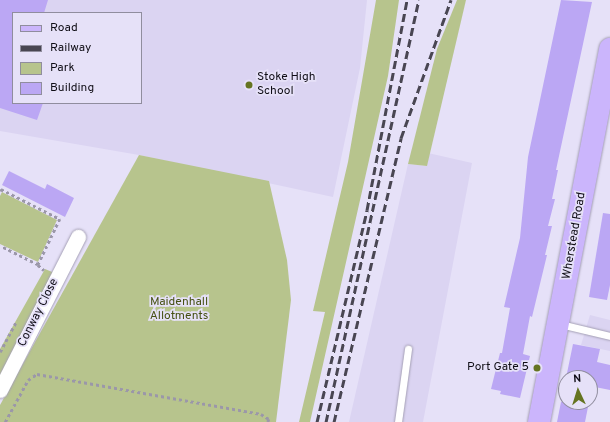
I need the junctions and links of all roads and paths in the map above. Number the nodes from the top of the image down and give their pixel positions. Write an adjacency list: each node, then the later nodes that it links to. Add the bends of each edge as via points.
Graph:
1 (610, 49): 5 (main road, Wherstead Road)
2 (0, 191): 4 (path, via 1,189 60,219 38,265)
3 (78, 237): 8 (street, Conway Close)
4 (0, 246)
5 (559, 324): 6 (lane); 12 (main road, Wherstead Road)
6 (610, 336)
7 (408, 349): 11 (lane)
8 (0, 390)
9 (5, 422): 10 (path, via 28,380 37,374 253,413 269,419)
10 (268, 422)
11 (398, 422)
12 (539, 422)

